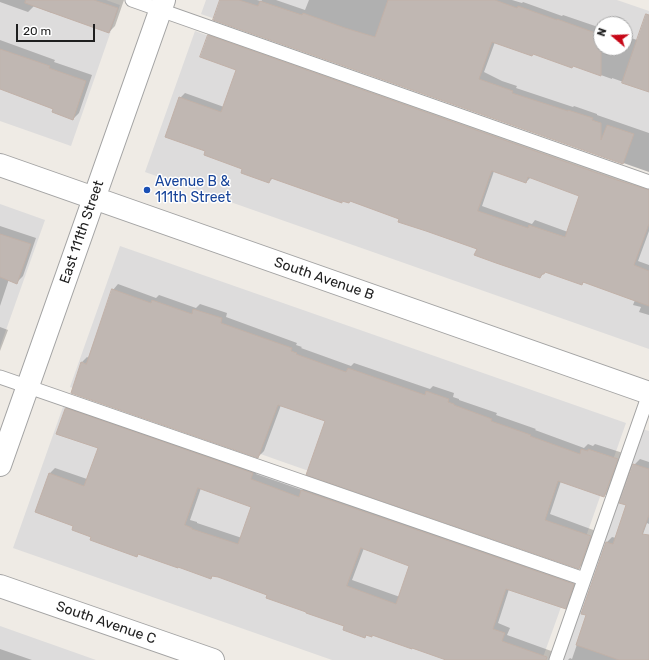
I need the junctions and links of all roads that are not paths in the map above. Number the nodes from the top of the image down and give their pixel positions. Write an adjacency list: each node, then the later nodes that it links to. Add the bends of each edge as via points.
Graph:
1 (132, 0): 2 (lane)
2 (163, 5): 4 (lane); 5 (street, East 111th Street)
3 (0, 164): 5 (street, South Avenue B)
4 (649, 182)
5 (94, 198): 7 (street, East 111th Street); 8 (street, South Avenue B)
6 (0, 377): 7 (lane)
7 (28, 387): 9 (street, East 111th Street); 10 (lane)
8 (649, 393): 10 (lane)
9 (0, 465)
10 (584, 579): 13 (lane)
11 (0, 586): 12 (street, South Avenue C)
12 (213, 660)
13 (556, 660)

